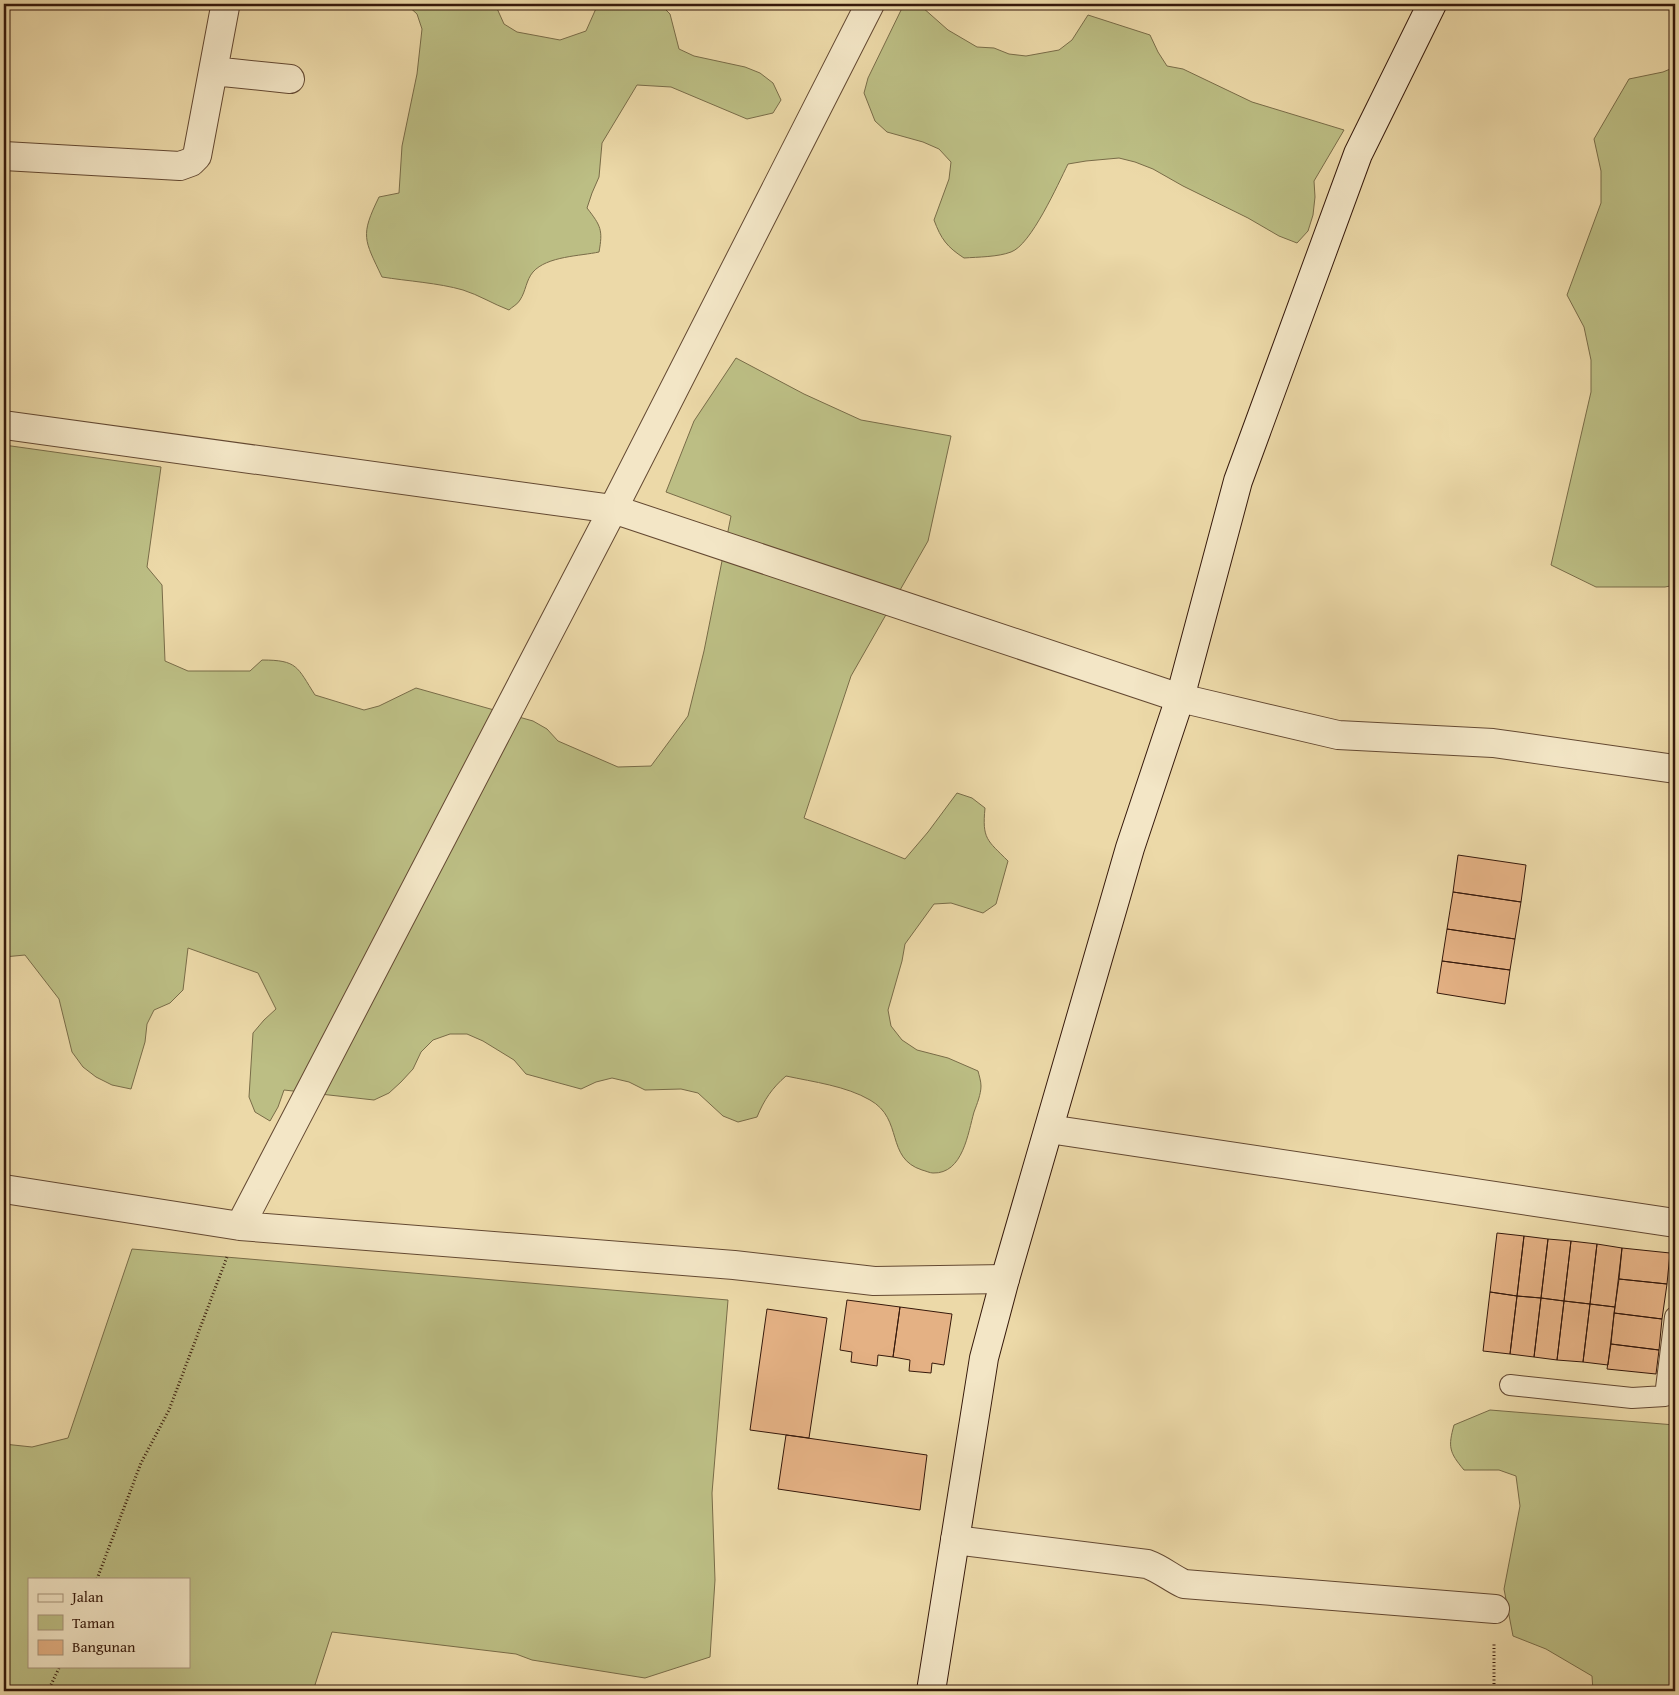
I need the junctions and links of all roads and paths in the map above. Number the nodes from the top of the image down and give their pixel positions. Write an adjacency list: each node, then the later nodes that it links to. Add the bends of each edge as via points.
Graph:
1 (870, 4): 8 (street)
2 (1432, 4): 9 (street, via 1358,154 1241,472)
3 (225, 7): 4 (street)
4 (213, 71): 5 (street); 6 (street, via 197,156 191,162 180,166)
5 (290, 79)
6 (4, 156)
7 (4, 425): 8 (street)
8 (613, 508): 9 (street); 14 (street)
9 (1180, 698): 10 (street, via 1338,735 1493,742); 11 (street, via 1130,848)
10 (1675, 770)
11 (1049, 1129): 13 (street); 15 (street)
12 (4, 1189): 14 (street)
13 (1675, 1223)
14 (240, 1226): 15 (street, via 734,1265 874,1280); 19 (path, via 169,1410 142,1463)
15 (1005, 1279): 18 (street, via 984,1358)
16 (1675, 1317): 17 (lane, via 1665,1396 1632,1398)
17 (1510, 1385)
18 (955, 1540): 20 (street, via 1147,1564 1184,1584); 23 (street)
19 (97, 1578)
20 (1495, 1609): 24 (path)
21 (59, 1668): 22 (path)
22 (48, 1691)
23 (930, 1691)
24 (1494, 1691)

